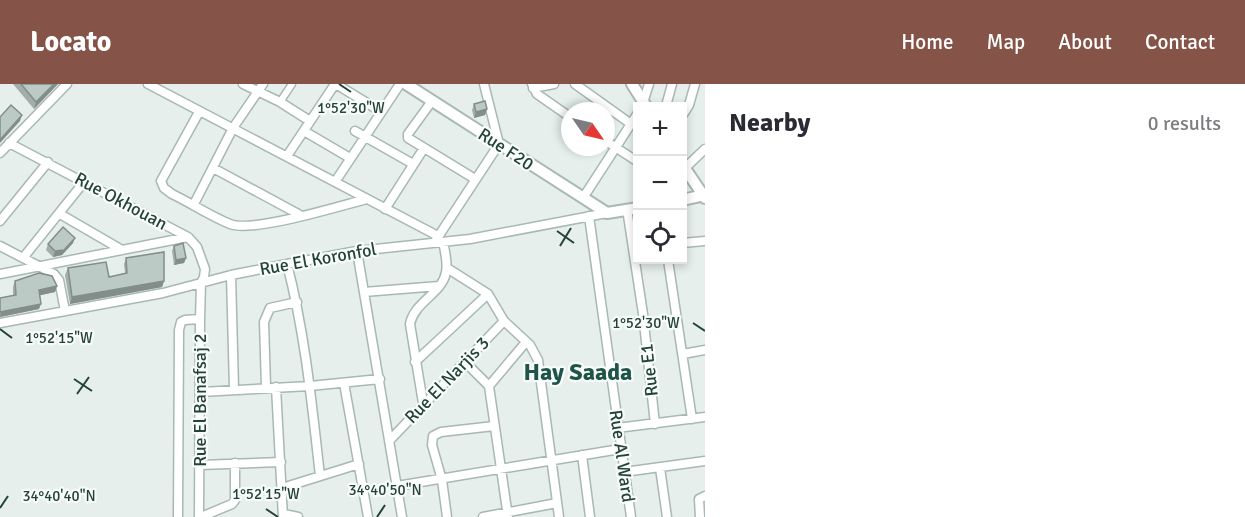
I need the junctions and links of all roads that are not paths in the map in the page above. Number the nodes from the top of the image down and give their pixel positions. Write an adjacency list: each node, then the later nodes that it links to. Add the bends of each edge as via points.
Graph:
1 (67, 84): 34 (street)
2 (148, 84): 16 (street)
3 (243, 84): 17 (street)
4 (292, 84): 19 (street)
5 (335, 84): 24 (street); 27 (street)
6 (400, 84): 24 (street)
7 (406, 84): 18 (street, Rue F20)
8 (484, 84): 35 (street)
9 (554, 84): 15 (street)
10 (575, 84): 29 (street)
11 (632, 84): 20 (street)
12 (649, 84): 21 (street)
13 (672, 84): 22 (street)
14 (695, 84): 23 (street)
15 (533, 86): 25 (street, via 537,94)
16 (165, 88): 26 (street)
17 (261, 88): 19 (street); 30 (street)
18 (432, 101): 35 (street, Rue F20); 37 (street, via 408,136)
19 (280, 102): 27 (street)
20 (640, 102)
21 (644, 102)
22 (667, 102)
23 (687, 108)
24 (380, 111): 33 (street)
25 (561, 111)
26 (199, 112): 30 (street); 56 (street, via 162,181 166,190)
27 (310, 121): 31 (street)
28 (633, 121): 29 (street)
29 (631, 124): 36 (street)
30 (234, 128): 40 (street); 47 (street)
31 (304, 131): 40 (street); 42 (street)
32 (355, 131): 33 (street)
33 (365, 135): 42 (street); 45 (street)
34 (9, 142): 39 (street); 44 (street, Rue Okhouan)
35 (499, 144): 49 (street); 53 (street, Rue F20)
36 (615, 147): 43 (street)
37 (424, 148): 45 (street); 49 (street)
38 (705, 149): 46 (street)
39 (0, 153)
40 (287, 156): 51 (street)
41 (609, 156): 53 (street)
42 (350, 158): 51 (street)
43 (633, 159)
44 (48, 162): 50 (street, Rue Okhouan); 63 (street)
45 (413, 164): 57 (street)
46 (687, 164)
47 (213, 168): 56 (street); 61 (street)
48 (687, 170): 52 (street)
49 (475, 179): 65 (street)
50 (84, 182): 60 (street); 64 (street, Rue Okhouan)
51 (335, 182): 54 (street)
52 (704, 196): 55 (street)
53 (583, 198): 59 (street, Rue F20)
54 (367, 199): 57 (street); 61 (street)
55 (687, 199)
56 (194, 204): 61 (street, via 238,226)
57 (385, 208): 65 (street)
58 (632, 208): 59 (street, Rue El Koronfol); 103 (street, Rue E1)
59 (607, 213): 62 (street, Rue El Koronfol)
60 (60, 214): 69 (street); 71 (street)
61 (302, 216)
62 (589, 216): 65 (street, Rue El Koronfol); 105 (street, Rue Al Ward)
63 (0, 221)
64 (188, 237): 69 (street); 78 (street, Rue Okhouan, via 197,247 205,269)
65 (439, 240): 70 (street, Rue El Koronfol); 75 (street)
66 (705, 241): 67 (street)
67 (687, 243)
68 (0, 246): 71 (street)
69 (122, 250): 74 (street)
70 (357, 251): 72 (street, Rue El Koronfol); 80 (street)
71 (23, 258): 74 (street)
72 (287, 264): 77 (street, Rue El Koronfol); 82 (street)
73 (669, 264): 89 (street)
74 (39, 267): 76 (street); 83 (street, via 59,280)
75 (447, 268): 79 (street); 81 (street, Rue El Narjis 3)
76 (0, 274)
77 (231, 275): 78 (street, Rue El Koronfol); 98 (street)
78 (201, 283): 83 (street, Rue El Koronfol); 84 (street, Rue El Banafsaj 2)
79 (439, 286): 80 (street); 90 (street, via 411,318)
80 (364, 292): 92 (street)
81 (488, 294): 85 (street, Rue El Narjis 3); 90 (street)
82 (297, 302): 94 (street); 96 (street, via 270,308 264,322)
83 (64, 311): 86 (street, Rue El Koronfol)
84 (200, 319): 99 (street, Rue El Banafsaj 2); 126 (street, via 181,322 179,330)
85 (504, 321): 87 (street, Rue El Narjis 3); 91 (street, Rue El Narjis 3)
86 (0, 323)
87 (526, 342): 95 (street); 109 (street, Rue El Narjis 3, via 538,360)
88 (705, 350): 89 (street)
89 (683, 354): 102 (street)
90 (415, 362): 100 (street)
91 (465, 362): 95 (street); 100 (street, Rue El Narjis 3)
92 (380, 379): 93 (street); 106 (street)
93 (344, 383): 94 (street); 113 (street)
94 (310, 386): 97 (street); 118 (street)
95 (489, 386): 104 (street)
96 (266, 387): 97 (street); 98 (street)
97 (276, 387): 111 (street)
98 (234, 389): 99 (street)
99 (201, 392): 114 (street, Rue El Banafsaj 2)
100 (423, 403): 106 (street, Rue El Narjis 3)
101 (705, 417): 102 (street)
102 (692, 419): 103 (street)
103 (655, 424): 105 (street)
104 (494, 426): 115 (street); 119 (street, via 435,434 432,445)
105 (617, 428): 107 (street, Rue Al Ward)
106 (390, 440): 120 (street)
107 (620, 449): 108 (street); 117 (street, Rue Al Ward)
108 (582, 455): 109 (street); 134 (street)
109 (550, 460): 115 (street); 123 (street)
110 (705, 461): 116 (street)
111 (281, 462): 112 (street); 121 (street)
112 (235, 463): 114 (street); 127 (street, via 235,500)
113 (359, 464): 118 (street); 129 (street)
114 (200, 465): 127 (street, Rue El Banafsaj 2)
115 (500, 468): 119 (street); 125 (street)
116 (660, 468): 117 (street); 136 (street)
117 (624, 472): 135 (street, Rue Al Ward)
118 (320, 476): 121 (street)
119 (442, 480): 120 (street); 131 (street)
120 (397, 486): 130 (street)
121 (282, 488): 124 (street)
122 (705, 496): 137 (street, via 699,502)
123 (556, 502): 125 (street); 133 (street)
124 (284, 515): 128 (street)
125 (508, 515): 132 (street)
126 (178, 517)
127 (200, 517)
128 (298, 517)
129 (368, 517)
130 (402, 517)
131 (447, 517)
132 (483, 517)
133 (559, 517)
134 (590, 517)
135 (631, 517)
136 (667, 517)
137 (700, 517)

